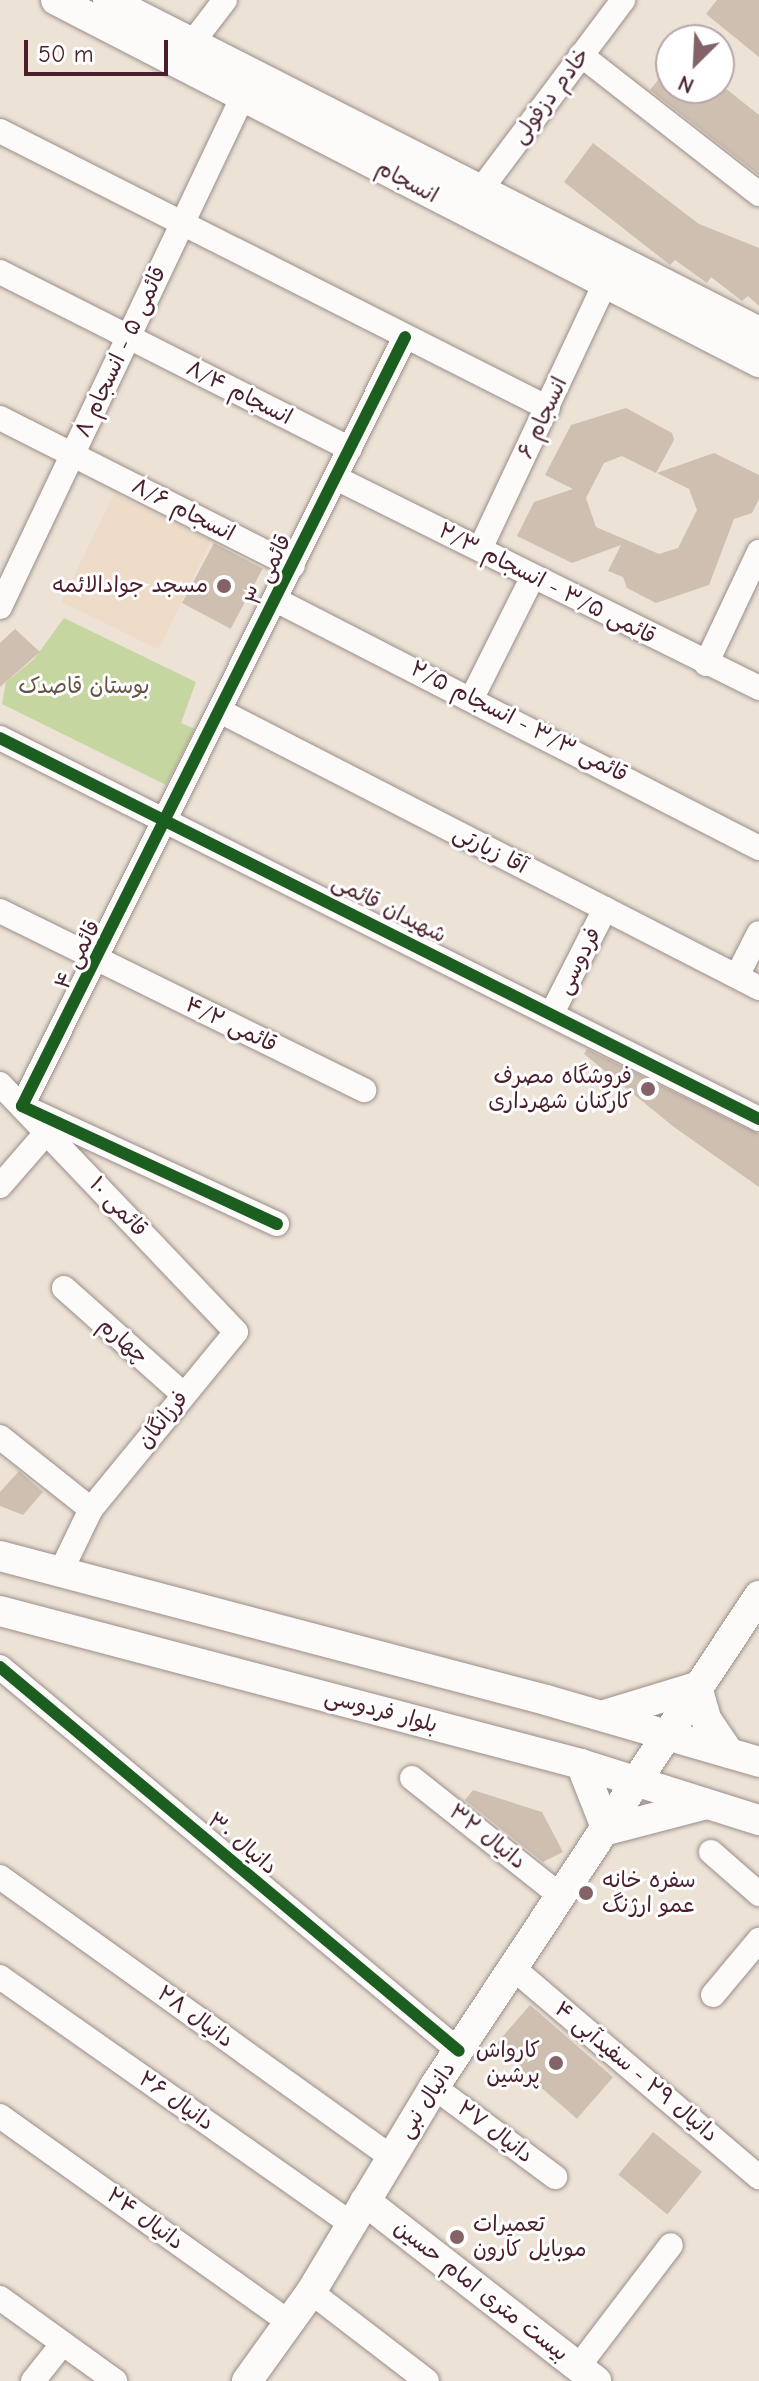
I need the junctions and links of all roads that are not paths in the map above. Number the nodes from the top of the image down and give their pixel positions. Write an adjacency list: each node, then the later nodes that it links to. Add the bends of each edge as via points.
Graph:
1 (56, 0): 7 (main road, انسجام)
2 (108, 0): 5 (main road, انسجام)
3 (225, 0): 5 (street)
4 (613, 4): 6 (street, خادم دزفولی)
5 (192, 43): 9 (main road, انسجام)
6 (581, 55): 9 (street, خادم دزفولی); 10 (street)
7 (243, 96): 11 (street, قائمی ۵ - انسجام ۸); 13 (main road, انسجام)
8 (0, 131): 11 (street)
9 (479, 192): 14 (main road, انسجام)
10 (759, 194)
11 (181, 226): 15 (street, قائمی ۵ - انسجام ۸); 16 (street)
12 (0, 272): 15 (street, انسجام ۸/۴)
13 (604, 286): 17 (main road, انسجام); 18 (street, انسجام ۶)
14 (759, 332)
15 (129, 336): 20 (street, انسجام ۸/۴); 21 (street, قائمی ۵ - انسجام ۸)
16 (405, 337): 18 (street); 20 (street, قائمی ۳)
17 (759, 362)
18 (548, 408): 23 (street, انسجام ۶)
19 (0, 418): 21 (street, انسجام ۸/۶)
20 (350, 449): 22 (street, قائمی ۳)
21 (73, 454): 25 (street, انسجام ۸/۶); 27 (street, قائمی ۵ - انسجام ۸)
22 (336, 478): 23 (street, قائمی ۳/۵ - انسجام ۲/۳); 25 (street, قائمی ۳)
23 (480, 549): 26 (street, قائمی ۳/۵ - انسجام ۲/۳)
24 (759, 552): 30 (street)
25 (293, 566): 28 (street, قائمی ۳)
26 (533, 576): 30 (street, قائمی ۳/۵ - انسجام ۲/۳); 32 (street)
27 (6, 578): 29 (street, قائمی ۵ - انسجام ۸)
28 (276, 600): 32 (street, قائمی ۳/۳ - انسجام ۲/۵); 33 (street, قائمی ۳)
29 (0, 607)
30 (706, 664): 31 (street, قائمی ۳/۵ - انسجام ۲/۳)
31 (759, 688)
32 (472, 698): 36 (street, قائمی ۳/۳ - انسجام ۲/۵)
33 (222, 712): 35 (street, قائمی ۳); 37 (street, آقا زیارتی)
34 (0, 738): 35 (street, شهیدان قائمی)
35 (168, 820): 40 (street, قائمی ۴); 43 (street, شهیدان قائمی)
36 (759, 848)
37 (605, 909): 41 (street, آقا زیارتی); 43 (street, فردوسی)
38 (0, 911): 40 (street, قائمی ۴/۲)
39 (759, 933): 41 (street)
40 (99, 959): 45 (street, قائمی ۴/۲); 46 (street, قائمی ۴)
41 (737, 976): 42 (street, آقا زیارتی)
42 (759, 988)
43 (552, 1013): 47 (street, شهیدان قائمی)
44 (0, 1084): 46 (street, قائمی ۱۰)
45 (364, 1090)
46 (22, 1106): 48 (street, قائمی ۱۰); 50 (street)
47 (759, 1119)
48 (47, 1132): 49 (street); 52 (street, قائمی ۱۰)
49 (0, 1186)
50 (277, 1224)
51 (64, 1288): 53 (street, چهارم)
52 (236, 1332): 53 (street, فرزانگان)
53 (183, 1394): 55 (street, فرزانگان)
54 (0, 1437): 55 (street)
55 (91, 1509): 57 (street, فرزانگان)
56 (0, 1556): 57 (main road)
57 (61, 1571): 62 (main road)
58 (759, 1596): 61 (main road, دانیال نبی)
59 (0, 1611): 66 (main road, بلوار فردوسی)
60 (0, 1667): 80 (street, دانیال ۳۰)
61 (697, 1687): 62 (main road); 63 (main road, دانیال نبی); 64 (main road, via 706,1719)
62 (602, 1716): 63 (main road)
63 (667, 1733): 64 (main road); 68 (main road, دانیال نبی)
64 (729, 1753): 65 (main road)
65 (759, 1762)
66 (581, 1764): 68 (main road, بلوار فردوسی); 71 (main road)
67 (412, 1778): 75 (street, دانیال ۳۲)
68 (638, 1783): 69 (main road, بلوار فردوسی); 71 (main road, دانیال نبی)
69 (710, 1805): 70 (main road, بلوار فردوسی); 71 (main road, via 672,1810)
70 (759, 1820)
71 (607, 1830): 75 (main road, دانیال نبی)
72 (711, 1852): 74 (street)
73 (0, 1877): 83 (street, دانیال ۲۸)
74 (759, 1894)
75 (561, 1896): 77 (main road, دانیال نبی)
76 (759, 1940): 79 (street)
77 (513, 1968): 80 (main road, دانیال نبی); 85 (street, دانیال ۲۹ - سفیدآبی ۴)
78 (0, 1977): 86 (street, دانیال ۲۶)
79 (713, 1995)
80 (459, 2051): 81 (main road, دانیال نبی)
81 (434, 2087): 83 (main road, دانیال نبی); 84 (street, دانیال ۲۷)
82 (0, 2116): 90 (street, دانیال ۲۴)
83 (391, 2157): 86 (main road, دانیال نبی)
84 (555, 2177)
85 (759, 2177)
86 (358, 2213): 88 (main road, دانیال نبی); 92 (main road, بیست متری امام حسین)
87 (671, 2245): 92 (street)
88 (311, 2292): 90 (main road, دانیال نبی); 96 (street)
89 (1, 2300): 91 (street)
90 (290, 2323): 95 (main road, دانیال نبی)
91 (63, 2343): 93 (street); 94 (street)
92 (587, 2374)
93 (112, 2380)
94 (33, 2381)
95 (247, 2381)
96 (427, 2381)

